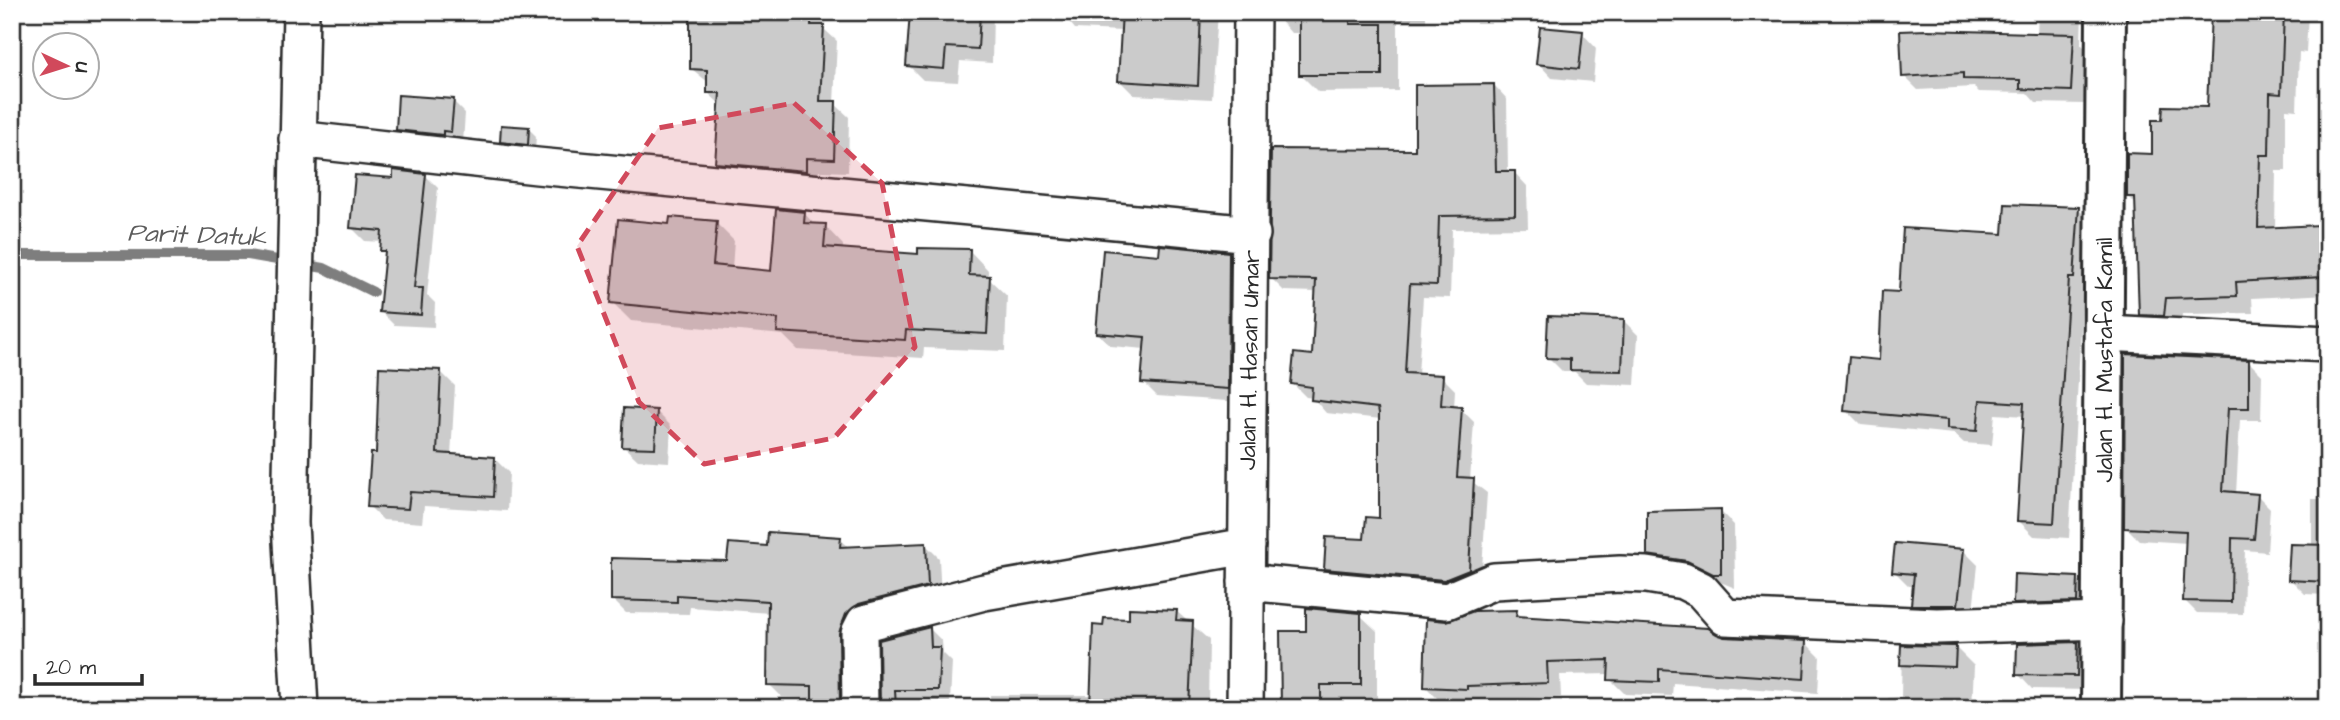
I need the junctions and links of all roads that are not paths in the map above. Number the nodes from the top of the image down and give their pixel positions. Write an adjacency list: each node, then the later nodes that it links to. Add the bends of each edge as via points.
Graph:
1 (301, 12): 4 (street)
2 (1252, 12): 5 (street, Jalan H. Hasan Umar)
3 (2106, 12): 6 (street, Jalan H. Mustafa Kamil)
4 (297, 139): 5 (street); 11 (street, via 290,523)
5 (1252, 234): 8 (street, Jalan H. Hasan Umar)
6 (2105, 333): 7 (street); 10 (street, Jalan H. Mustafa Kamil)
7 (2328, 344)
8 (1247, 546): 9 (street, Jalan H. Hasan Umar); 12 (street, via 984,592 864,623 859,634)
9 (1246, 582): 10 (street, via 1447,601 1494,581 1620,573 1683,581 1701,590 1725,617 1937,626); 13 (street, Jalan H. Hasan Umar)
10 (2104, 621): 14 (street, Jalan H. Mustafa Kamil)
11 (300, 708)
12 (860, 708)
13 (1245, 708)
14 (2101, 708)

